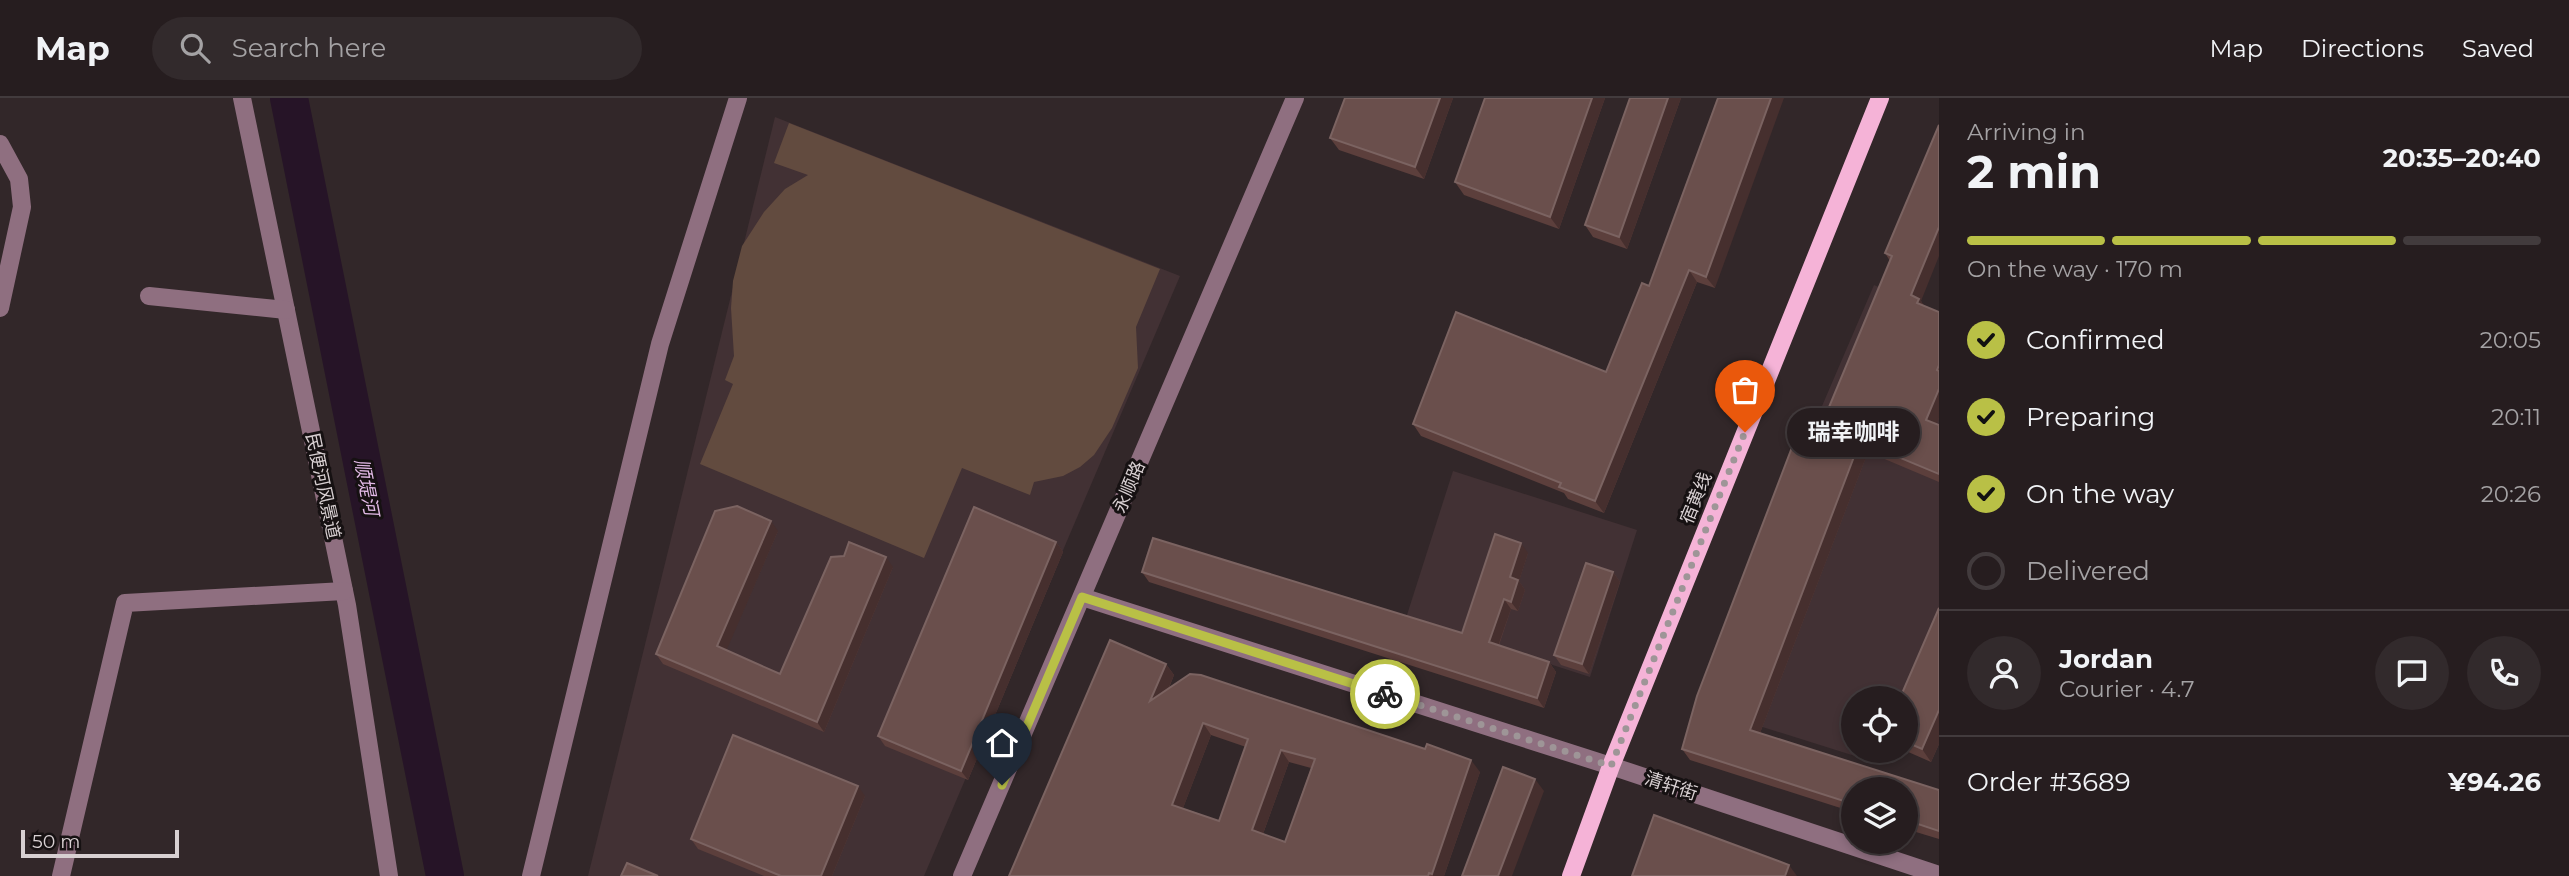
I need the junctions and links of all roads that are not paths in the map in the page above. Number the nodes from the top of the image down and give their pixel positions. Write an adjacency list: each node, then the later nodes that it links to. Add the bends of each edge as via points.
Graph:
1 (242, 98): 8 (street, 民便河风景道)
2 (738, 98): 15 (street, via 660,344)
3 (1295, 98): 10 (street, 永顺路)
4 (1880, 98): 11 (main road, 宿黄线)
5 (0, 144): 7 (street, via 19,179 22,207)
6 (149, 296): 8 (street)
7 (0, 308)
8 (286, 310): 9 (street, 民便河风景道)
9 (344, 591): 13 (street, via 125,603); 14 (street, 民便河风景道)
10 (1082, 597): 11 (street, 清轩街); 16 (street, 永顺路)
11 (1611, 766): 12 (street, 清轩街); 17 (main road, 宿黄线)
12 (1939, 875)
13 (61, 876)
14 (389, 876)
15 (531, 876)
16 (962, 876)
17 (1571, 876)

